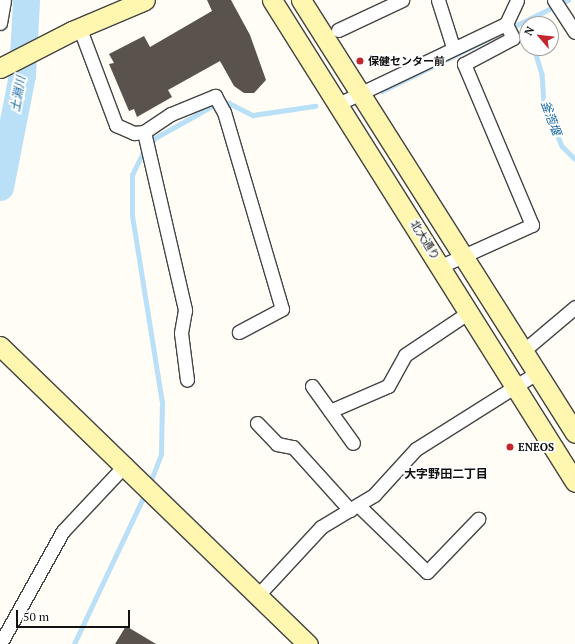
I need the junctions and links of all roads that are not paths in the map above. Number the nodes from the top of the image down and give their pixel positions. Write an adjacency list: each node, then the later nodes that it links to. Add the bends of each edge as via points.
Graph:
1 (4, 0): 9 (street)
2 (145, 0): 10 (street)
3 (272, 0): 17 (street, 北大通り)
4 (301, 0): 16 (street)
5 (402, 0): 12 (street)
6 (438, 0): 14 (street)
7 (517, 0): 11 (street)
8 (557, 5): 13 (street)
9 (0, 23)
10 (80, 29): 15 (street); 18 (street, via 116,125)
11 (509, 29): 14 (street); 19 (street, via 513,38 464,64 532,225)
12 (338, 30)
13 (575, 32)
14 (453, 47): 16 (street)
15 (1, 68)
16 (359, 93): 17 (street); 19 (street)
17 (338, 104): 20 (street, 北大通り)
18 (148, 141): 23 (street, via 171,114 215,96 224,112 282,309); 27 (street, via 185,310 181,333)
19 (462, 255): 20 (street); 25 (street)
20 (441, 266): 22 (street, 北大通り)
21 (575, 307): 25 (street)
22 (469, 312): 29 (street, 北大通り); 30 (street, via 405,355 388,386)
23 (239, 332)
24 (0, 346): 34 (street)
25 (523, 351): 26 (street)
26 (535, 374): 29 (street); 32 (street)
27 (187, 380)
28 (312, 386): 30 (street)
29 (514, 386): 35 (street, 北大通り); 36 (street, via 416,449 374,494)
30 (330, 411): 33 (street)
31 (257, 423): 36 (street, via 277,444 293,447)
32 (575, 432)
33 (353, 443)
34 (126, 464): 38 (street); 39 (street, via 63,531)
35 (575, 482)
36 (354, 507): 37 (street, via 427,572); 38 (street, via 321,527)
37 (478, 519)
38 (259, 594): 40 (street)
39 (0, 644)
40 (308, 644)

